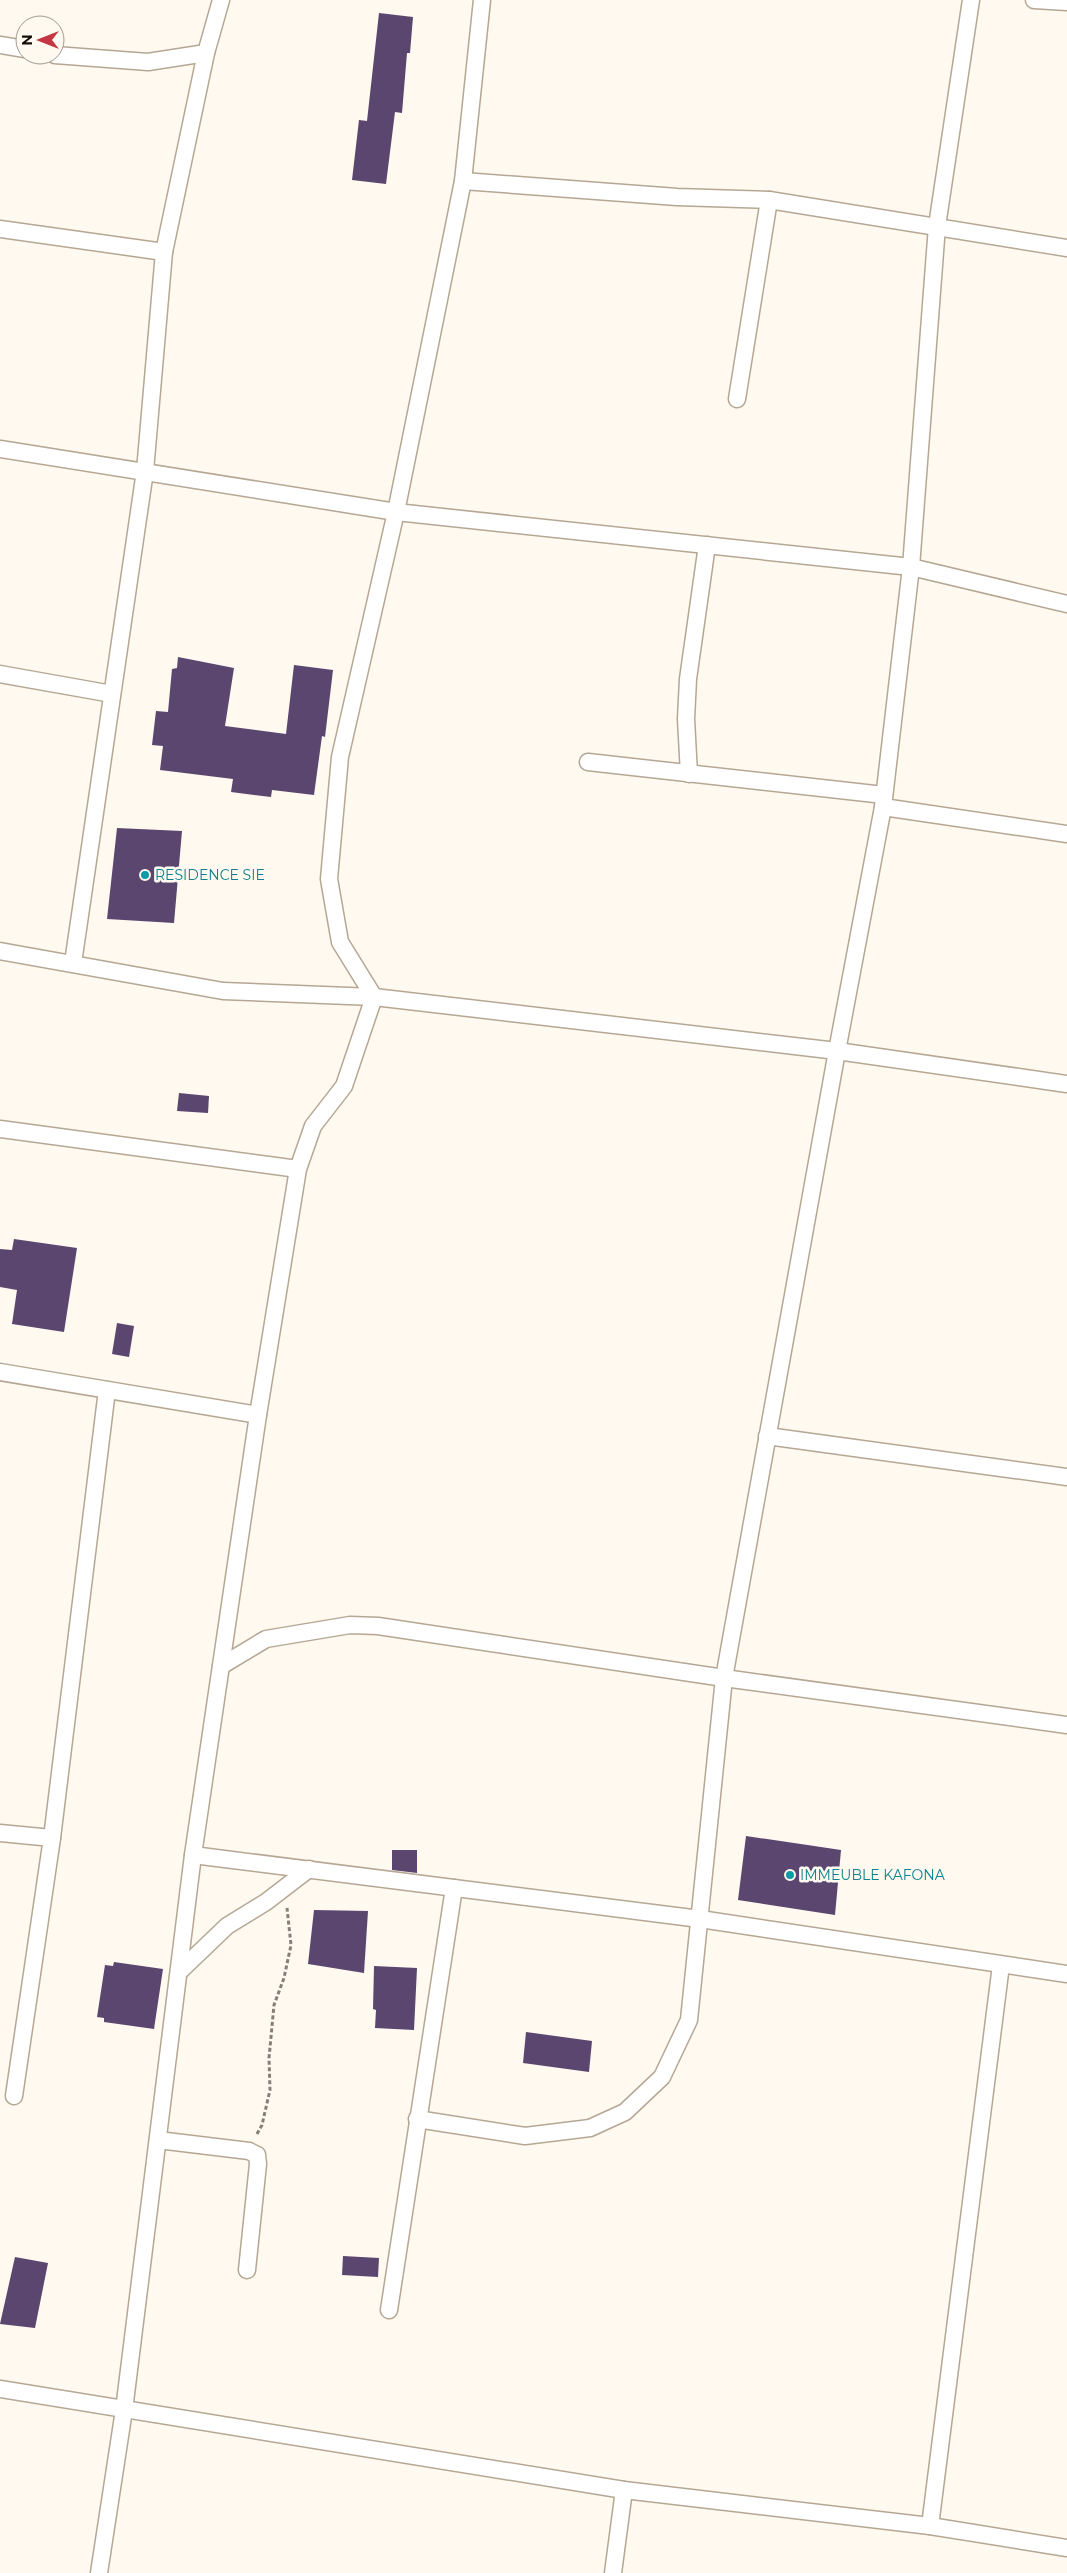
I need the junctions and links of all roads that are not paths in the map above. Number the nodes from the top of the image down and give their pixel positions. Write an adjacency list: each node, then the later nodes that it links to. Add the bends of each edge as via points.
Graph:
1 (221, 0): 8 (street)
2 (482, 0): 10 (street)
3 (971, 0): 12 (street)
4 (1034, 0): 5 (street)
5 (1067, 2)
6 (0, 45): 7 (street)
7 (15, 48)
8 (206, 53): 9 (street, via 148,62); 15 (street)
9 (65, 55)
10 (463, 181): 11 (street); 19 (street)
11 (769, 200): 12 (street); 16 (street)
12 (937, 226): 14 (street); 21 (street)
13 (0, 229): 15 (street)
14 (1067, 248)
15 (164, 252): 18 (street)
16 (737, 399)
17 (0, 449): 18 (street)
18 (145, 471): 19 (street); 24 (street)
19 (396, 512): 20 (street); 31 (street, via 340,757 329,879 340,942)
20 (707, 546): 21 (street); 26 (street, via 688,679)
21 (911, 567): 22 (street); 27 (street)
22 (1067, 604)
23 (0, 674): 24 (street)
24 (112, 694): 30 (street)
25 (588, 762): 26 (street)
26 (689, 774): 27 (street)
27 (884, 801): 28 (street); 32 (street)
28 (1067, 834)
29 (0, 951): 30 (street)
30 (73, 963): 31 (street, via 223,991)
31 (374, 997): 32 (street); 35 (street, via 344,1086 313,1126)
32 (837, 1051): 33 (street); 39 (street)
33 (1067, 1084)
34 (0, 1129): 35 (street)
35 (298, 1168): 38 (street)
36 (0, 1372): 37 (street)
37 (107, 1390): 38 (street); 45 (street)
38 (258, 1415): 41 (street)
39 (768, 1436): 40 (street); 42 (street)
40 (1067, 1477)
41 (221, 1666): 42 (street, via 266,1639 350,1625); 46 (street)
42 (724, 1678): 43 (street); 49 (street)
43 (1067, 1725)
44 (0, 1833): 45 (street)
45 (52, 1838): 53 (street)
46 (193, 1855): 47 (street); 51 (street)
47 (309, 1870): 48 (street); 51 (street, via 227,1926)
48 (454, 1888): 49 (street); 54 (street)
49 (700, 1920): 50 (street); 54 (street, via 689,2020 662,2077 625,2112 590,2128 525,2136)
50 (1001, 1965): 52 (street); 61 (street)
51 (179, 1972): 55 (street)
52 (1067, 1974)
53 (14, 2096)
54 (417, 2119): 57 (street)
55 (158, 2140): 56 (street, via 249,2150 257,2155); 59 (street)
56 (247, 2270)
57 (389, 2310)
58 (0, 2389): 59 (street)
59 (124, 2410): 60 (street); 63 (street)
60 (624, 2490): 61 (street); 64 (street)
61 (930, 2526): 62 (street)
62 (1067, 2548)
63 (99, 2573)
64 (613, 2573)

